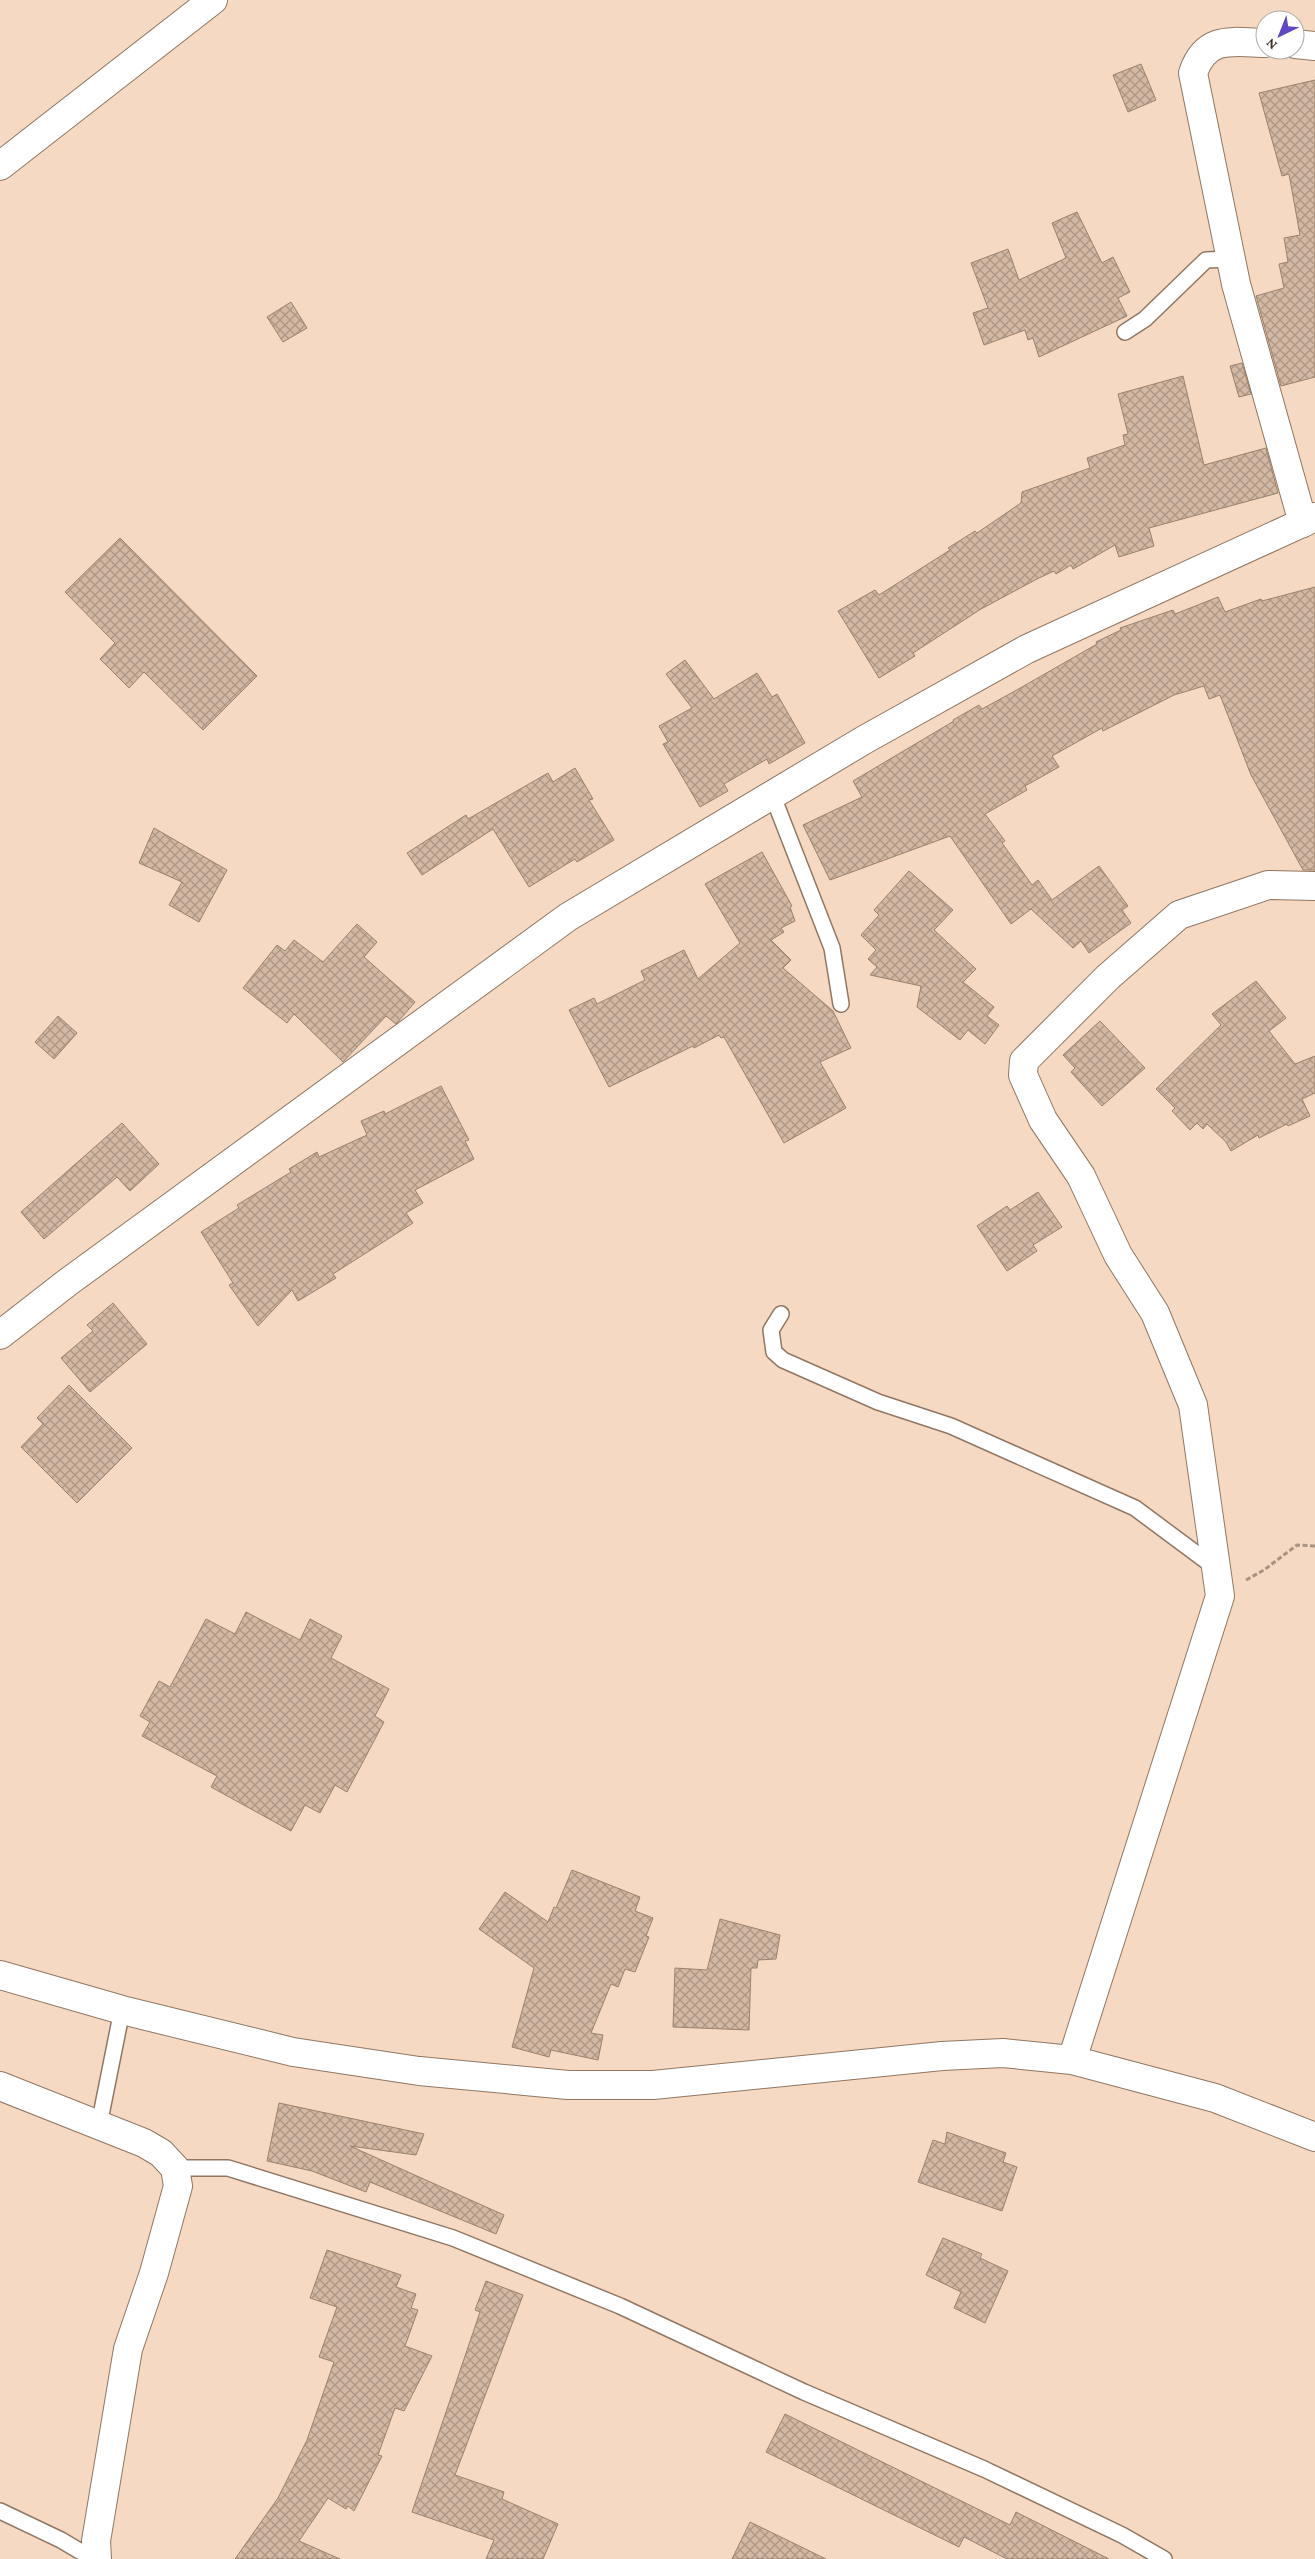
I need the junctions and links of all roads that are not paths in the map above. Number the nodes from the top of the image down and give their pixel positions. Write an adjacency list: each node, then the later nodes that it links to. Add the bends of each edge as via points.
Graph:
1 (213, 0): 3 (street)
2 (1255, 42): 4 (street, via 1228,40 1207,49 1198,59 1193,73)
3 (0, 166)
4 (1231, 259): 5 (lane, via 1206,260 1145,319); 6 (street)
5 (1126, 332)
6 (1309, 520): 7 (street, via 1027,649)
7 (772, 794): 9 (lane, via 832,948); 11 (street, via 568,918 76,1276)
8 (1315, 886): 12 (street, via 1268,885 1179,916 1108,977 1024,1061 1023,1076 1043,1120 1081,1176 1118,1255 1155,1312 1193,1404)
9 (841, 1004)
10 (781, 1314): 12 (lane, via 771,1330 774,1352 783,1360 878,1402 951,1426 1135,1508)
11 (0, 1335)
12 (1219, 1583): 15 (street)
13 (0, 1975): 14 (street)
14 (122, 2010): 15 (street, via 292,2052 419,2071 568,2085 653,2085 942,2056 1003,2054); 17 (lane)
15 (1072, 2060): 18 (street, via 1215,2098)
16 (0, 2086): 17 (street)
17 (99, 2125): 19 (street, via 144,2143 161,2153)
18 (1315, 2137)
19 (175, 2168): 22 (street, via 178,2186 154,2273 128,2349 96,2541); 23 (lane, via 228,2168 453,2238 620,2306 804,2392 984,2469 1122,2535)
20 (0, 2511): 21 (lane)
21 (93, 2559)
22 (97, 2559)
23 (1164, 2559)

